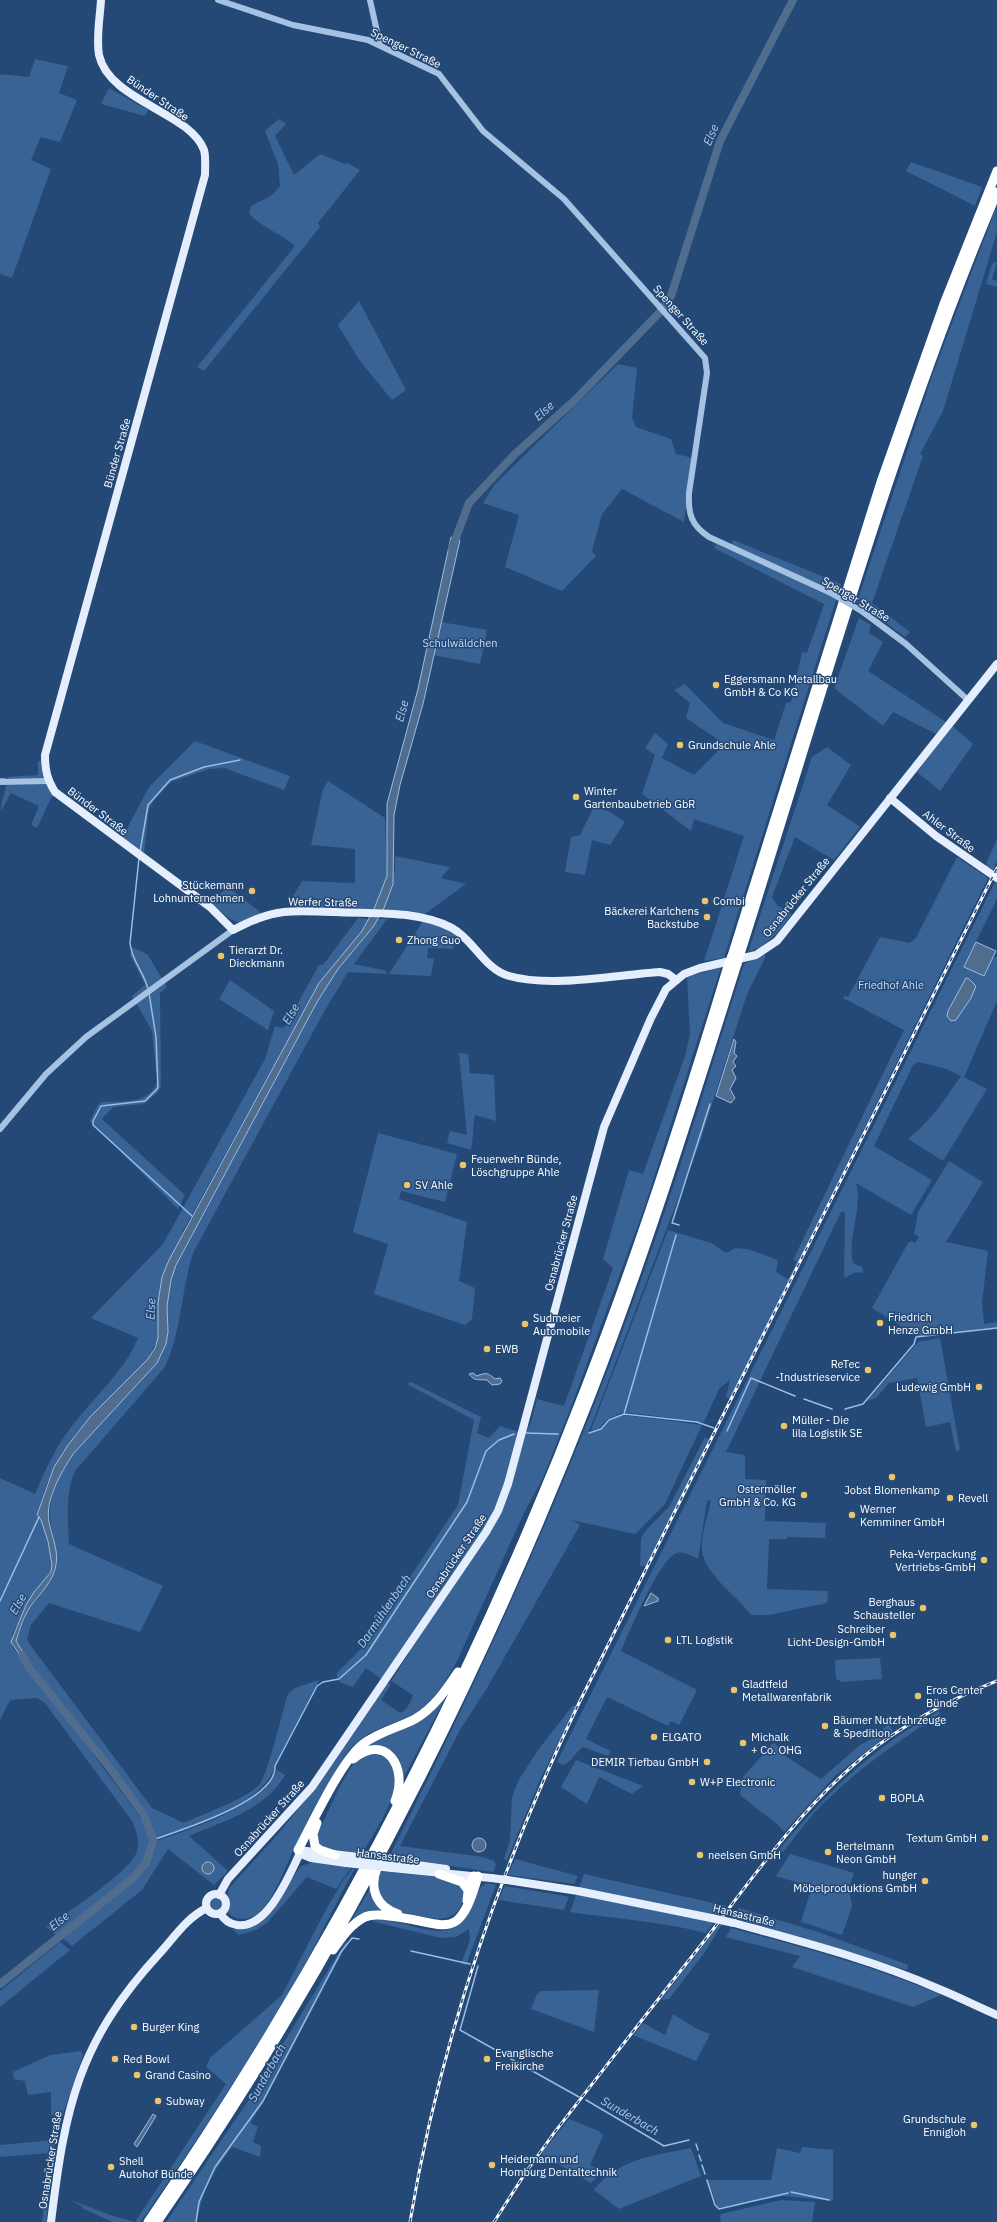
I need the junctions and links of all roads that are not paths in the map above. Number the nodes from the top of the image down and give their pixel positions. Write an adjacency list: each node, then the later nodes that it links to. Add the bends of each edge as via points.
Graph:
1 (101, 0): 9 (main road, Bünder Straße, via 98,45 105,69 128,92 194,136 204,150 205,175 45,755 45,774)
2 (218, 0): 4 (street, Spenger Straße, via 293,25 360,38)
3 (370, 0): 4 (street)
4 (380, 45): 8 (street, Spenger Straße, bridge, via 439,74 483,132 557,193 701,352 707,364 689,493 691,521 709,537 831,593 862,612 906,644)
5 (997, 171): 14 (highway, via 944,304 884,474)
6 (997, 192): 14 (highway, via 960,284 888,485)
7 (997, 664): 8 (main road, Osnabrücker Straße)
8 (968, 700): 11 (main road, Osnabrücker Straße)
9 (48, 781): 10 (street); 13 (main road, Bünder Straße, via 55,792 188,890 222,917)
10 (0, 782)
11 (890, 798): 12 (main road, Ahler Straße, via 936,836); 15 (main road, Osnabrücker Straße, via 772,946 745,959 700,968)
12 (997, 878)
13 (233, 930): 15 (main road, Werfer Straße, via 260,917 284,912 388,915 431,920 452,928 468,940 493,968 510,976 578,980 660,972); 16 (street, Werfer Straße, via 86,1037 46,1074)
14 (736, 955): 17 (highway, bridge)
15 (676, 980): 29 (main road, Osnabrücker Straße, via 666,989 653,1013 604,1127 508,1484 498,1511 312,1787 228,1879)
16 (0, 1129)
17 (650, 1223): 18 (highway, via 579,1405); 20 (highway, via 595,1386 540,1520 467,1683)
18 (476, 1646): 21 (highway); 22 (highway, via 448,1688 428,1710 377,1735 354,1752)
19 (319, 1818): 21 (highway, via 354,1758 369,1751 384,1752 396,1763 400,1781 397,1797); 22 (highway); 23 (highway, via 313,1834 315,1846)
20 (391, 1835): 28 (highway, via 373,1882 377,1899 383,1907 402,1916 442,1923 461,1914); 32 (highway)
21 (380, 1840): 35 (highway, via 250,2068)
22 (299, 1852): 23 (main road, Hansastraße); 24 (main road, Hansastraße, via 311,1858); 31 (main road, via 268,1910 256,1922 241,1926 229,1923)
23 (335, 1855): 24 (main road, Hansastraße)
24 (348, 1859): 25 (main road, Hansastraße, bridge)
25 (394, 1865): 26 (main road, Hansastraße); 27 (main road, Hansastraße, via 457,1870)
26 (440, 1874): 27 (main road, Hansastraße); 28 (highway, via 462,1882)
27 (476, 1876): 28 (highway, via 469,1883); 32 (highway, via 466,1911 462,1917 449,1924 437,1926 380,1915 366,1917 353,1925); 33 (main road, Hansastraße, bridge, via 575,1891 734,1923 892,1970 939,1988)
28 (468, 1890)
29 (219, 1895): 30 (main road, via 209,1898); 31 (main road, via 225,1903)
30 (207, 1908): 31 (main road, via 211,1913); 34 (main road, Osnabrücker Straße, via 189,1921 136,1980 107,2020 89,2051 66,2121)
31 (220, 1913)
32 (301, 1997): 36 (highway, via 222,2125)
33 (997, 2016)
34 (52, 2222)
35 (148, 2222)
36 (157, 2222)

